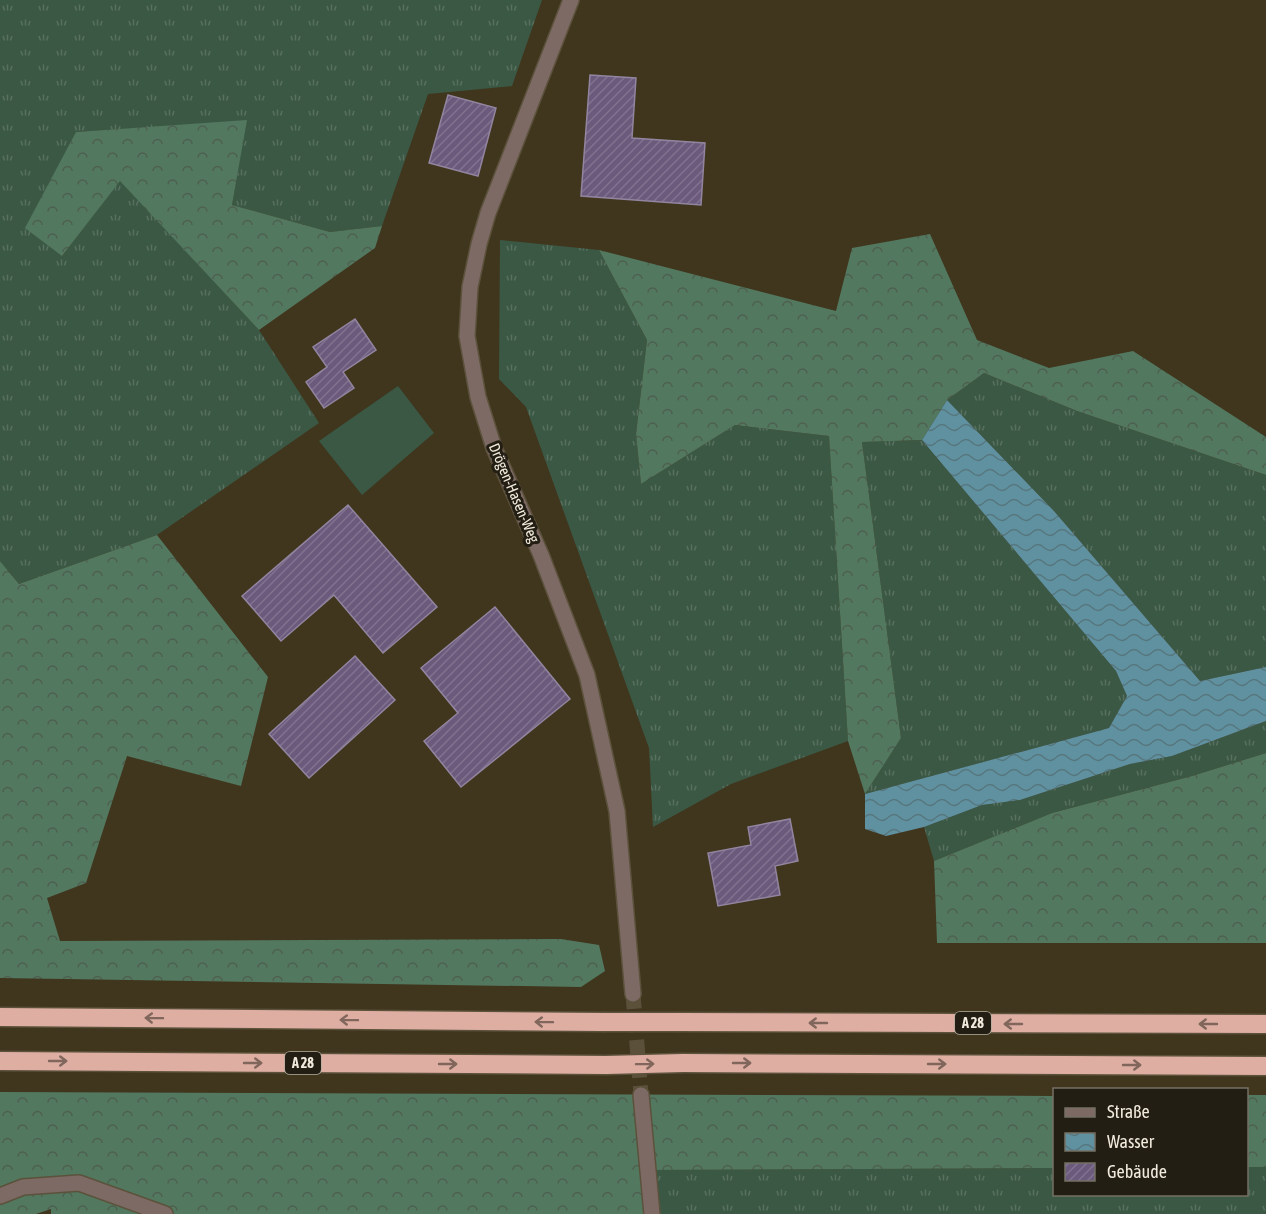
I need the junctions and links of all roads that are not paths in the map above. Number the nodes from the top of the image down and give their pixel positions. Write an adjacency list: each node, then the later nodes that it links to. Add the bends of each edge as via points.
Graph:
1 (571, 0): 2 (street, Drögen-Hasen-Weg, via 488,213 470,287 466,336 478,397 494,448 587,675 617,811)
2 (633, 994)
3 (0, 1017): 4 (highway, A 28, one-way to 3, bridge)
4 (1266, 1024)
5 (0, 1061): 6 (highway, A 28, one-way to 6, bridge)
6 (1266, 1066)
7 (642, 1095): 10 (street)
8 (0, 1196): 9 (street, via 23,1187 79,1183)
9 (165, 1214)
10 (652, 1214)

